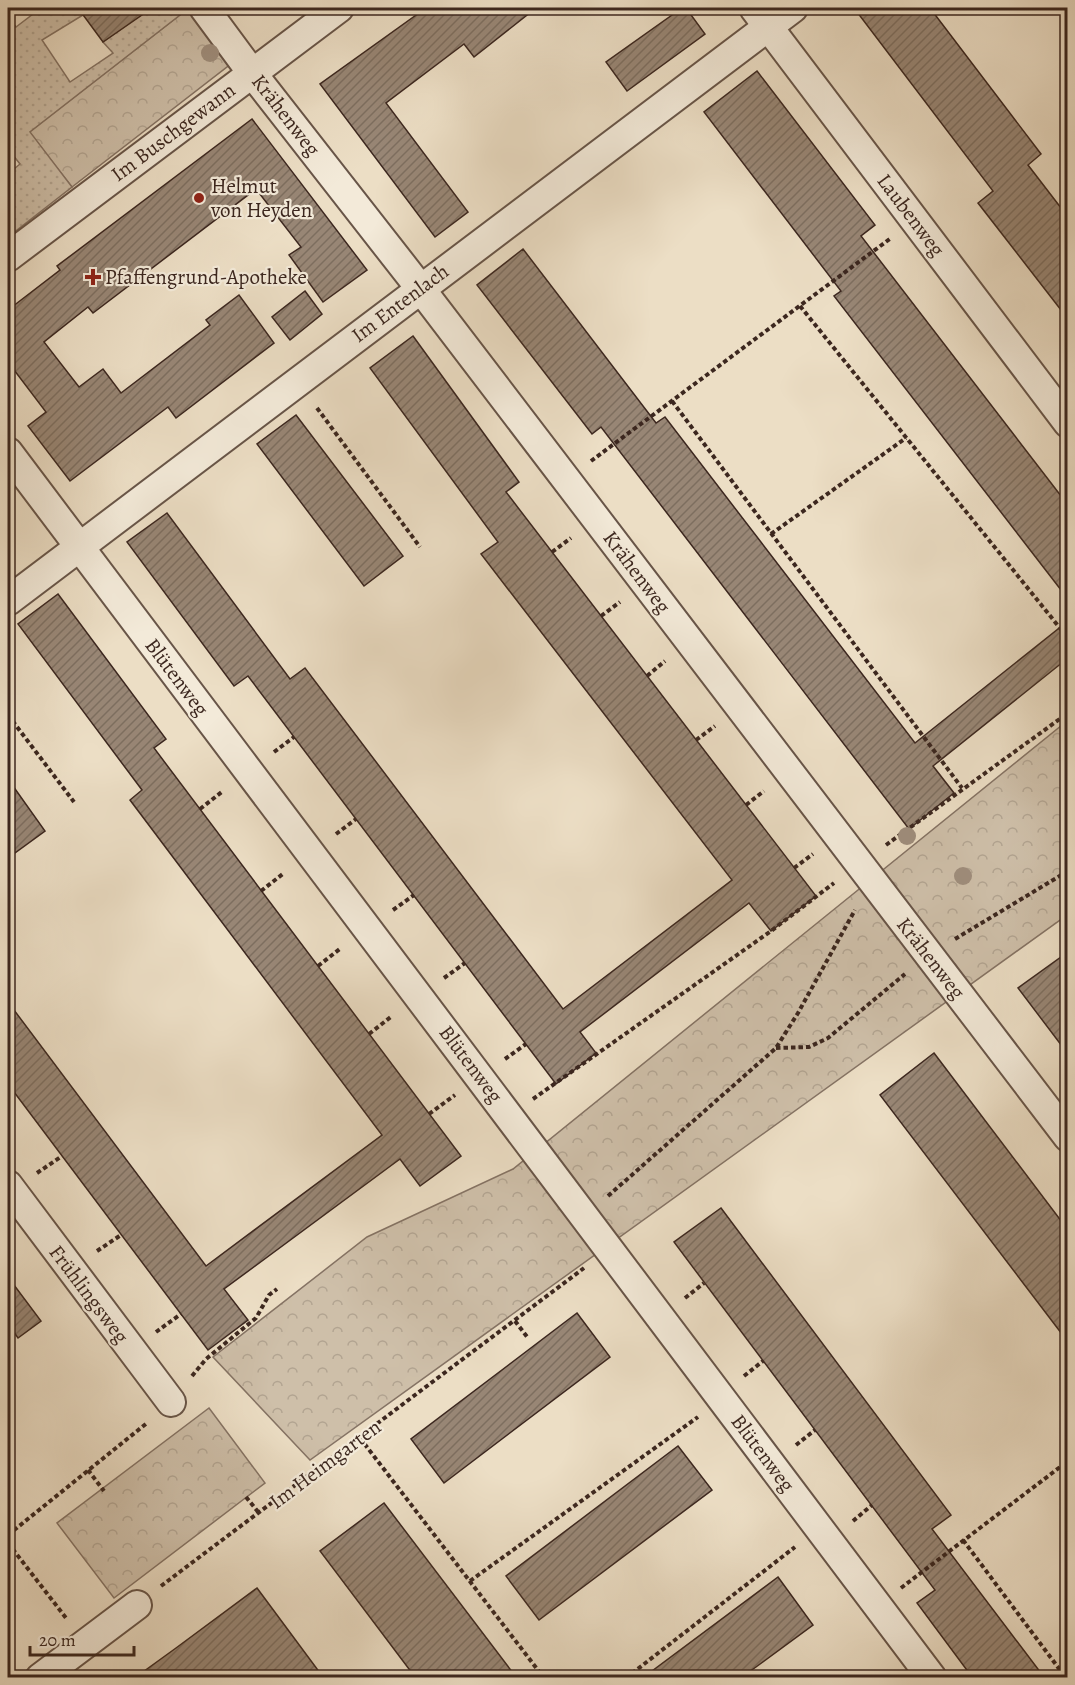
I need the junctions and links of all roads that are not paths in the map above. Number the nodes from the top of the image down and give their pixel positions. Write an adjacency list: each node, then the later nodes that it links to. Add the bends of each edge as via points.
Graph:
1 (204, 8): 5 (street, Krähenweg)
2 (339, 8): 5 (street, Im Buschgewann)
3 (793, 8): 4 (street, Im Entenlach)
4 (761, 17): 7 (street, Im Entenlach); 8 (street, Laubenweg)
5 (252, 73): 6 (street, Im Buschgewann); 7 (street, Krähenweg)
6 (8, 257)
7 (420, 288): 10 (street, Im Entenlach); 12 (street, Krähenweg)
8 (1068, 423)
9 (8, 452): 10 (street, Blütenweg)
10 (78, 547): 11 (street, Im Entenlach); 17 (street, Blütenweg)
11 (8, 601)
12 (1068, 1137)
13 (8, 1185): 14 (street, Frühlingsweg)
14 (171, 1402)
15 (137, 1605): 16 (street)
16 (40, 1677)
17 (932, 1677)

